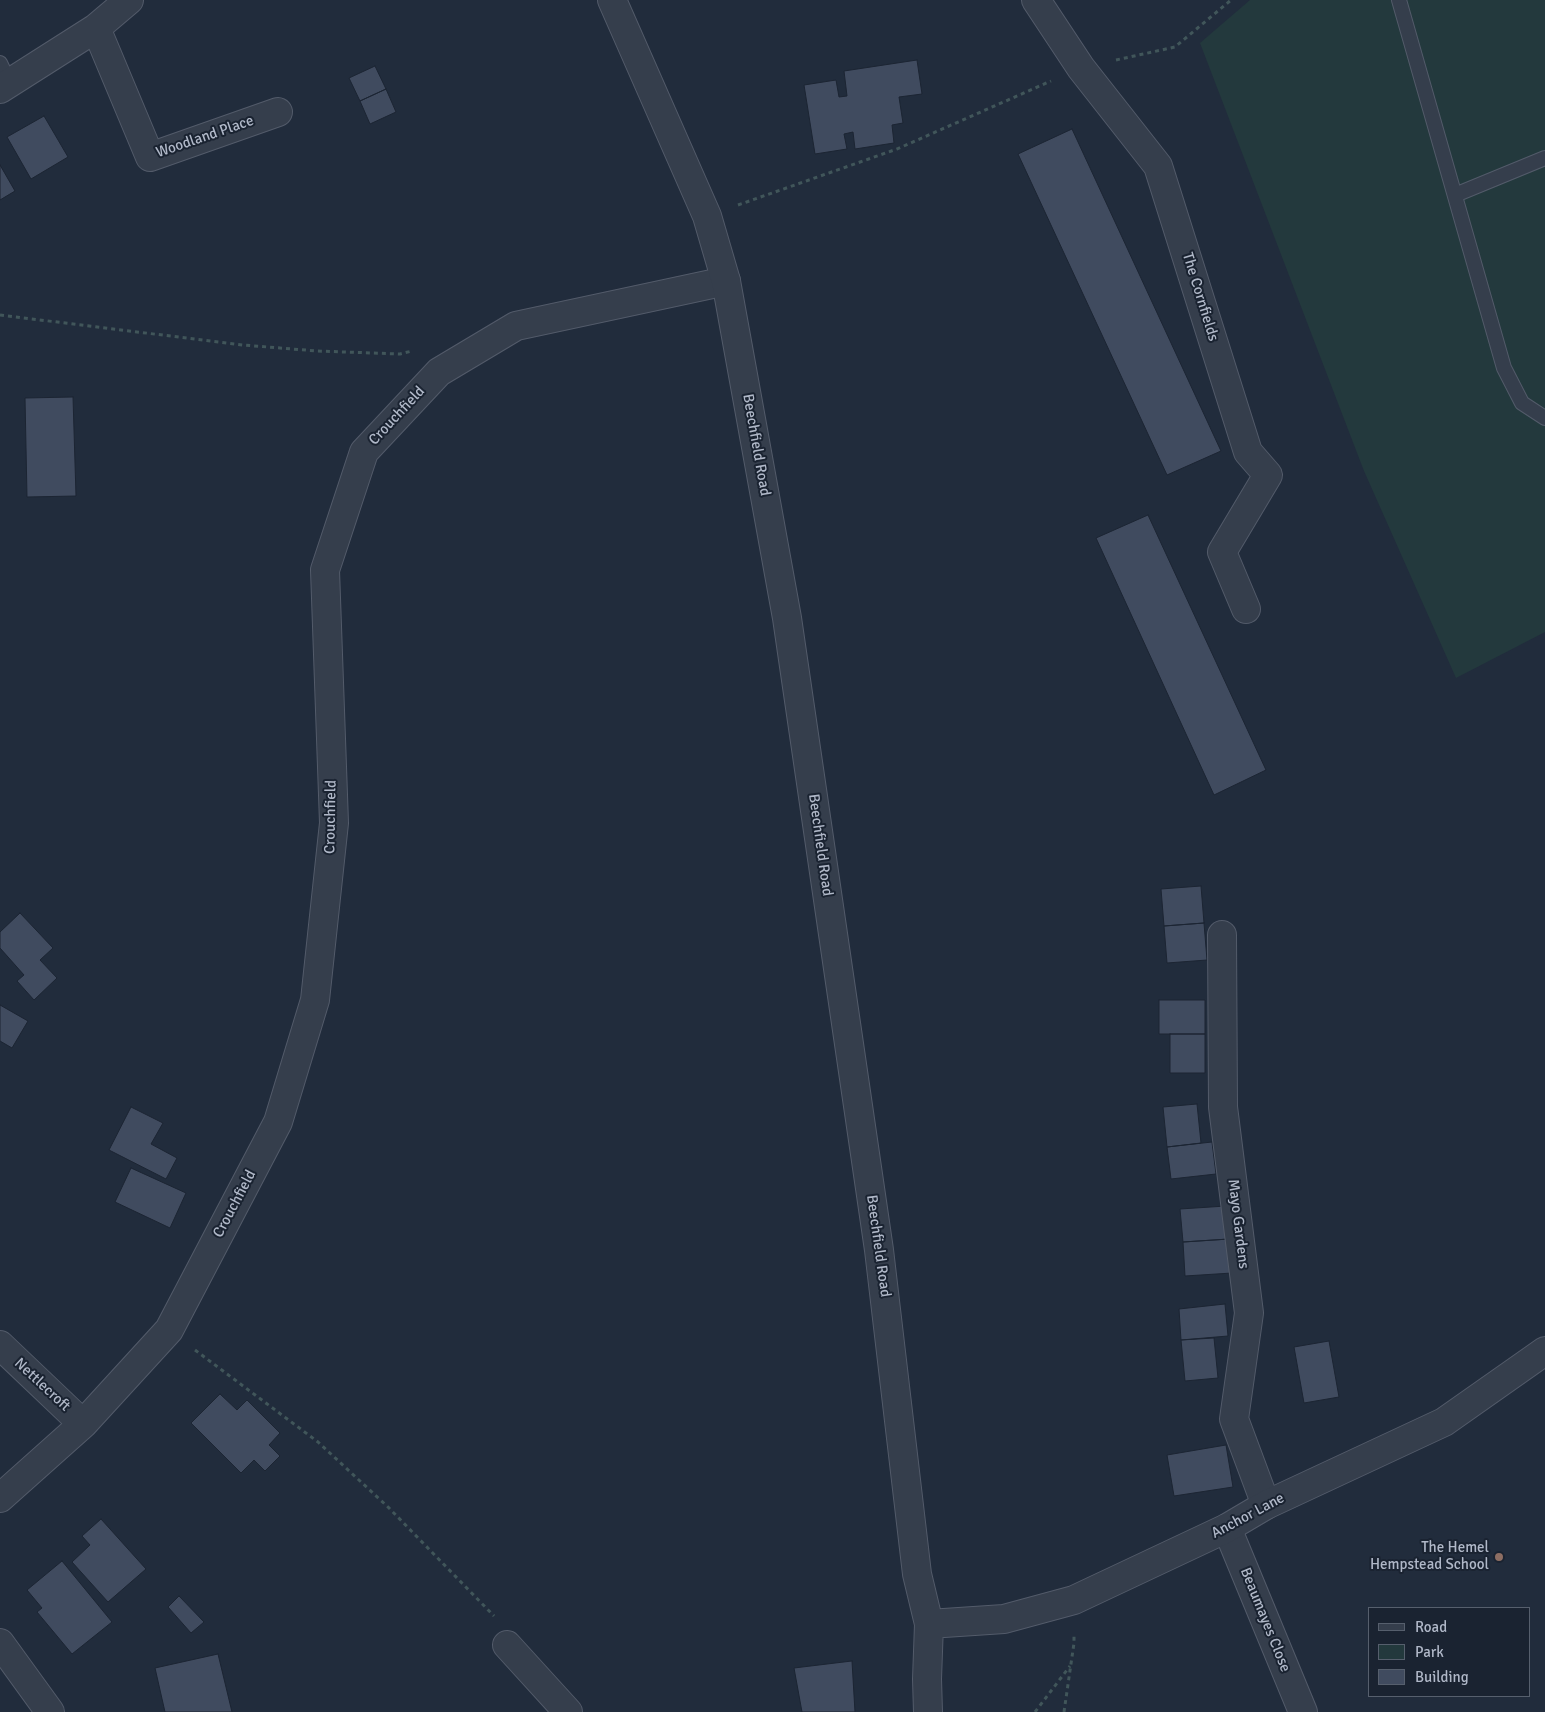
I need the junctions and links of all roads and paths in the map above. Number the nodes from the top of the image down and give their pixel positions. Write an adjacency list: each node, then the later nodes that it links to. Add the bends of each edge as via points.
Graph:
1 (129, 0): 6 (street)
2 (612, 0): 12 (street, Beechfield Road)
3 (1036, 0): 7 (street, The Cornfields)
4 (1231, 0): 7 (path, via 1174,47)
5 (1399, 0): 11 (lane)
6 (96, 28): 8 (street); 9 (street, Woodland Place, via 150,157)
7 (1081, 68): 12 (path, via 897,149); 17 (street, The Cornfields, via 1158,166 1248,452 1268,475 1222,552)
8 (3, 79)
9 (278, 112)
10 (1545, 158): 11 (lane)
11 (1456, 195): 16 (lane, via 1504,368 1522,403)
12 (707, 216): 13 (street, Beechfield Road)
13 (726, 281): 19 (street, Crouchfield, via 516,326 439,372 364,452 325,570 334,823 315,1000 278,1122); 27 (street, Beechfield Road, via 790,638 879,1250 917,1574)
14 (0, 315): 15 (path, via 270,347 400,354)
15 (419, 350)
16 (1545, 418)
17 (1246, 609)
18 (1222, 935): 24 (street, Mayo Gardens, via 1223,1107 1249,1313 1234,1419)
19 (168, 1330): 22 (street, Crouchfield); 29 (path, via 318,1442 388,1507 494,1616)
20 (0, 1345): 22 (street, Nettlecroft)
21 (1545, 1352): 24 (street, Anchor Lane, via 1444,1422)
22 (83, 1424): 23 (street, Crouchfield)
23 (0, 1498)
24 (1266, 1505): 25 (street, Anchor Lane)
25 (1227, 1528): 26 (street, Anchor Lane); 36 (street, Beaumayes Close)
26 (1074, 1600): 27 (street, Anchor Lane, via 1004,1619); 30 (path)
27 (929, 1624): 33 (street, Beechfield Road)
28 (0, 1643): 31 (street)
29 (507, 1645): 32 (street)
30 (1071, 1666): 34 (path); 35 (path)
31 (50, 1712)
32 (568, 1712)
33 (928, 1712)
34 (1035, 1712)
35 (1064, 1712)
36 (1303, 1712)

